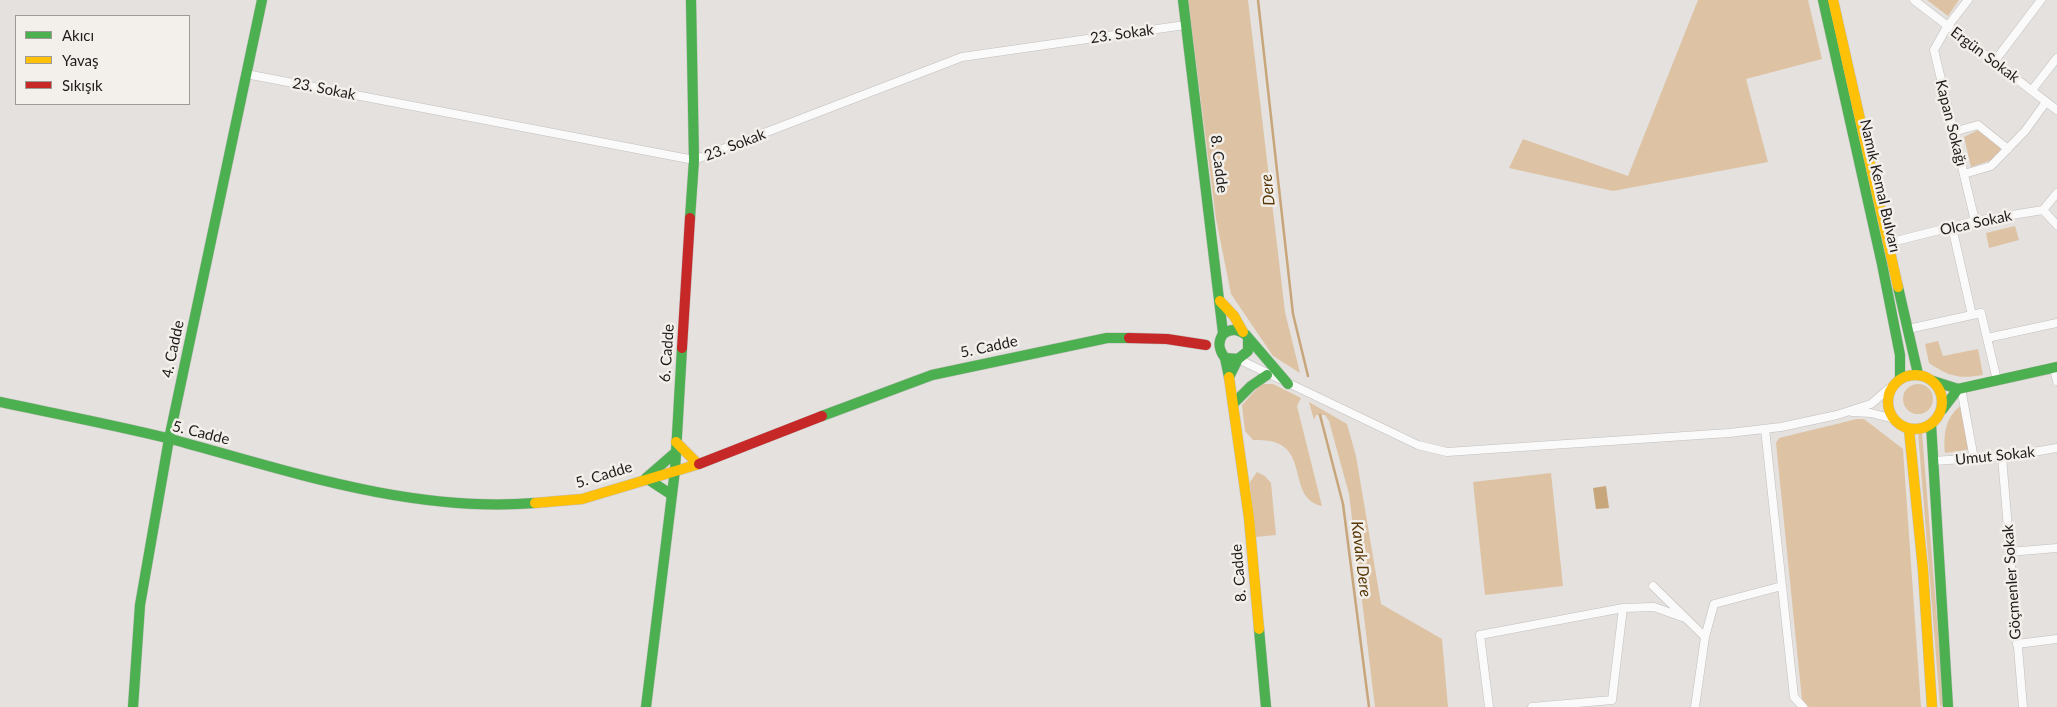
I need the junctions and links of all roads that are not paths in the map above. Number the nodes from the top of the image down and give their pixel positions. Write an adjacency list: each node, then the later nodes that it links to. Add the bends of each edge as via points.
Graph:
1 (262, 0): 13 (street, 4. Cadde)
2 (691, 0): 19 (street, 6. Cadde)
3 (1183, 0): 9 (street, 8. Cadde)
4 (1823, 0): 44 (street, Namık Kemal Bulvarı, via 1900,355)
5 (1833, 0): 26 (street, Namık Kemal Bulvarı)
6 (1914, 0): 10 (street, Ergün Sokak)
7 (1968, 0): 10 (street, Kapan Sokağı)
8 (2041, 0): 12 (street)
9 (1185, 24): 19 (street, 23. Sokak, via 962,57); 27 (street, 8. Cadde)
10 (1947, 27): 12 (street, Ergün Sokak); 17 (street, Kapan Sokağı, via 1934,50)
11 (2057, 58): 14 (street)
12 (1994, 62): 14 (street, Ergün Sokak)
13 (246, 74): 19 (street, 23. Sokak); 55 (street, 4. Cadde)
14 (2032, 90): 15 (street, Ergün Sokak)
15 (2046, 102): 16 (street, Ergün Sokak); 18 (street)
16 (2057, 110)
17 (1952, 132): 18 (street, via 1978,126); 20 (street, Kapan Sokağı)
18 (2008, 149): 20 (street, via 1991,166)
19 (694, 160): 56 (street, 6. Cadde)
20 (1964, 174): 23 (street, Kapan Sokağı)
21 (2057, 193): 22 (street)
22 (2043, 210): 23 (street, Olca Sokak); 24 (street)
23 (1975, 221): 25 (street, Olca Sokak)
24 (2057, 225)
25 (1952, 227): 26 (street, Olca Sokak); 28 (street)
26 (1888, 243): 30 (street, Namık Kemal Bulvarı)
27 (1220, 301): 31 (street); 32 (street, 8. Cadde)
28 (1972, 316): 30 (street); 33 (street, via 1981,313)
29 (2057, 323): 33 (street)
30 (1908, 329): 39 (street, Namık Kemal Bulvarı)
31 (1245, 335): 32 (street, via 1235,329); 36 (street, via 1248,351); 45 (street)
32 (1221, 337): 34 (street); 35 (street)
33 (1987, 338): 41 (street)
34 (1206, 345): 35 (street); 61 (street, 5. Cadde, via 1167,339 1107,338 964,367 879,394)
35 (1223, 356): 36 (street); 40 (street, 8. Cadde)
36 (1238, 360): 38 (street); 40 (street)
37 (2056, 368): 41 (street); 43 (street)
38 (1267, 374): 45 (street); 48 (street)
39 (1918, 374): 42 (street); 44 (street)
40 (1229, 377): 48 (street, 8. Cadde)
41 (1997, 380): 46 (street)
42 (1933, 381): 46 (street); 49 (street, via 1942,395)
43 (2057, 381)
44 (1896, 382): 50 (street, via 1872,404); 51 (street, via 1887,402)
45 (1288, 384): 53 (street, via 1418,445 1447,452)
46 (1960, 388): 49 (street); 59 (street)
47 (0, 402): 55 (street, 5. Cadde)
48 (1233, 404): 78 (street, 8. Cadde, via 1248,518)
49 (1941, 411): 52 (street)
50 (1848, 412): 51 (street, via 1872,413); 53 (street)
51 (1894, 419): 54 (street)
52 (1931, 424): 54 (street); 60 (street)
53 (1765, 429): 68 (street)
54 (1909, 429): 84 (street)
55 (169, 439): 63 (street, 5. Cadde, via 359,488 435,501 489,504 582,499); 76 (street, 4. Cadde, via 140,606)
56 (676, 447): 61 (street); 62 (street, 6. Cadde); 63 (street)
57 (2057, 448): 58 (street, Umut Sokak)
58 (2002, 457): 59 (street, Umut Sokak); 66 (street, Göçmenler Sokak)
59 (1974, 459): 60 (street, Umut Sokak)
60 (1933, 462): 85 (street)
61 (698, 464): 62 (street, 5. Cadde)
62 (675, 470): 63 (street, 5. Cadde); 64 (street, 6. Cadde)
63 (646, 478): 64 (street)
64 (672, 495): 77 (street, 6. Cadde)
65 (2057, 548): 66 (street)
66 (2010, 552): 73 (street, Göçmenler Sokak)
67 (1653, 586): 70 (street)
68 (1782, 586): 71 (street, via 1714,604); 74 (street)
69 (1623, 608): 70 (street, via 1654,607); 75 (street, via 1612,700); 79 (street, via 1480,635)
70 (1686, 618): 71 (street)
71 (1705, 637): 81 (street)
72 (2057, 639): 73 (street)
73 (2017, 644): 86 (street, Göçmenler Sokak)
74 (1794, 697): 82 (street); 83 (street)
75 (1598, 704): 80 (street)
76 (133, 707)
77 (646, 707)
78 (1266, 707)
79 (1489, 707)
80 (1532, 707)
81 (1695, 707)
82 (1792, 707)
83 (1803, 707)
84 (1932, 707)
85 (1948, 707)
86 (2023, 707)

